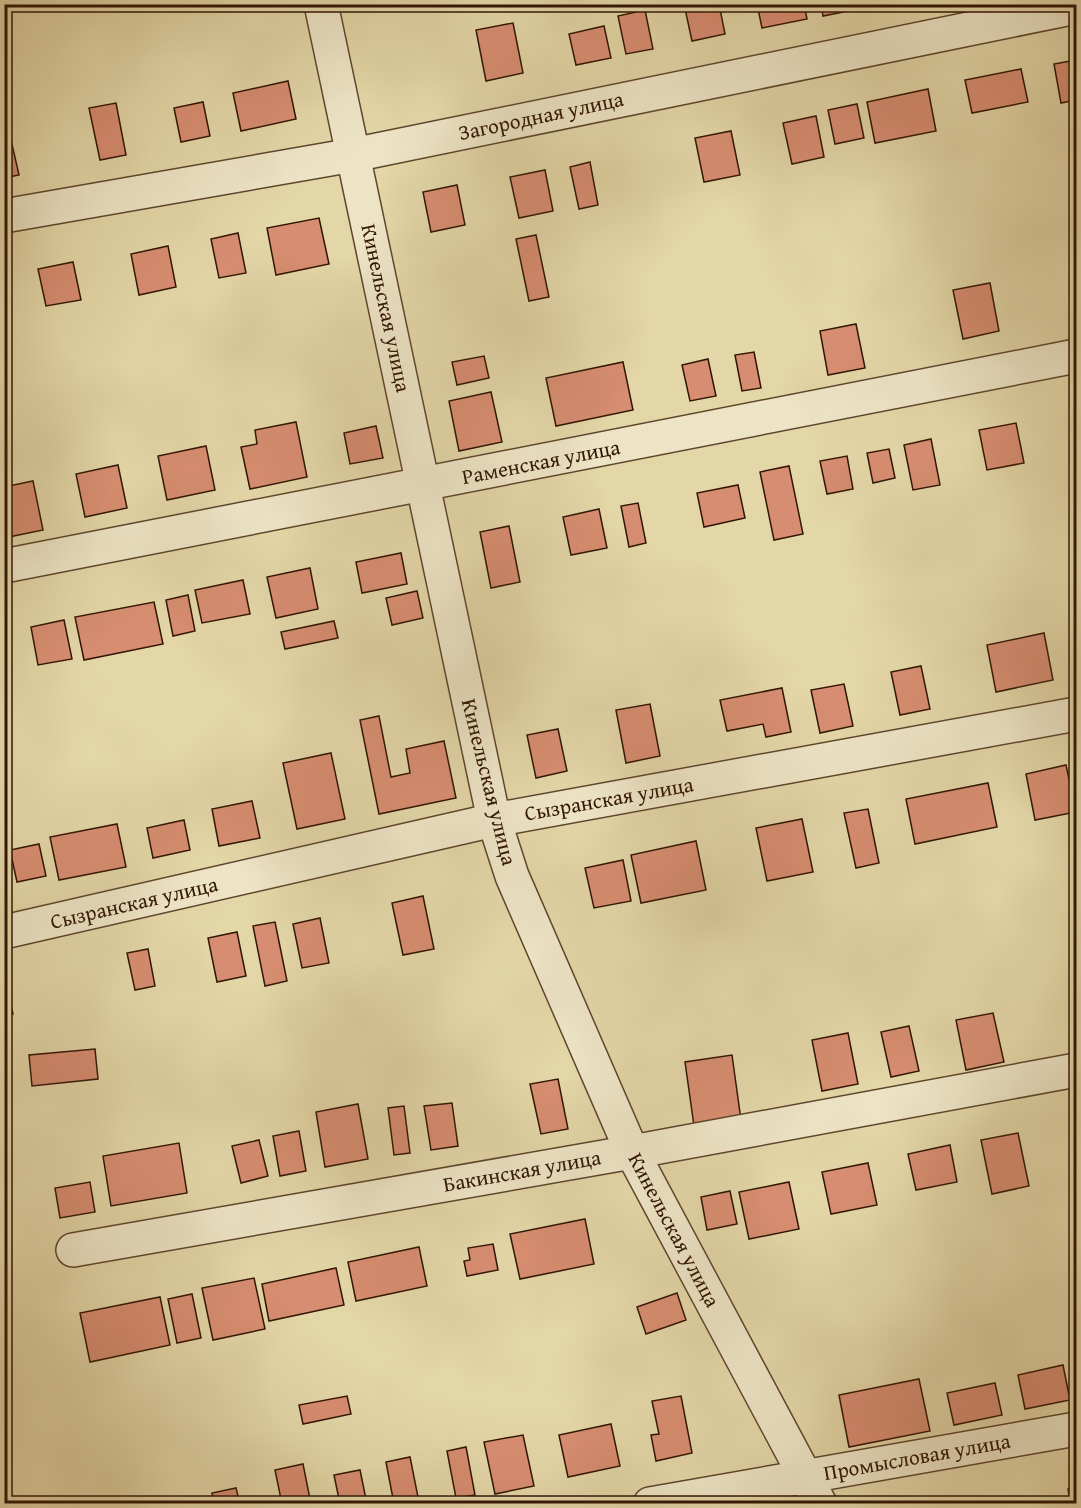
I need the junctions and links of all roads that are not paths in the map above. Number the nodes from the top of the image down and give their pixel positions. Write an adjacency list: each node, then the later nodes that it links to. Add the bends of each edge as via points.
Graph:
1 (321, 4): 3 (street, Кинельская улица)
2 (1077, 7): 3 (street, Загородная улица)
3 (353, 154): 4 (street, Загородная улица); 6 (street, Кинельская улица)
4 (4, 216)
5 (1077, 356): 6 (street, Раменская улица)
6 (424, 485): 7 (street, Раменская улица); 9 (street, Кинельская улица)
7 (4, 566)
8 (1077, 714): 9 (street, Сызранская улица)
9 (494, 820): 10 (street, Сызранская улица); 12 (street, Кинельская улица, via 512,876)
10 (4, 933)
11 (1077, 1070): 12 (street, Бакинская улица)
12 (632, 1152): 13 (street, Бакинская улица); 15 (street, Кинельская улица)
13 (73, 1250)
14 (1077, 1429): 15 (street, Промысловая улица)
15 (813, 1490): 16 (street, Промысловая улица)
16 (650, 1503)

